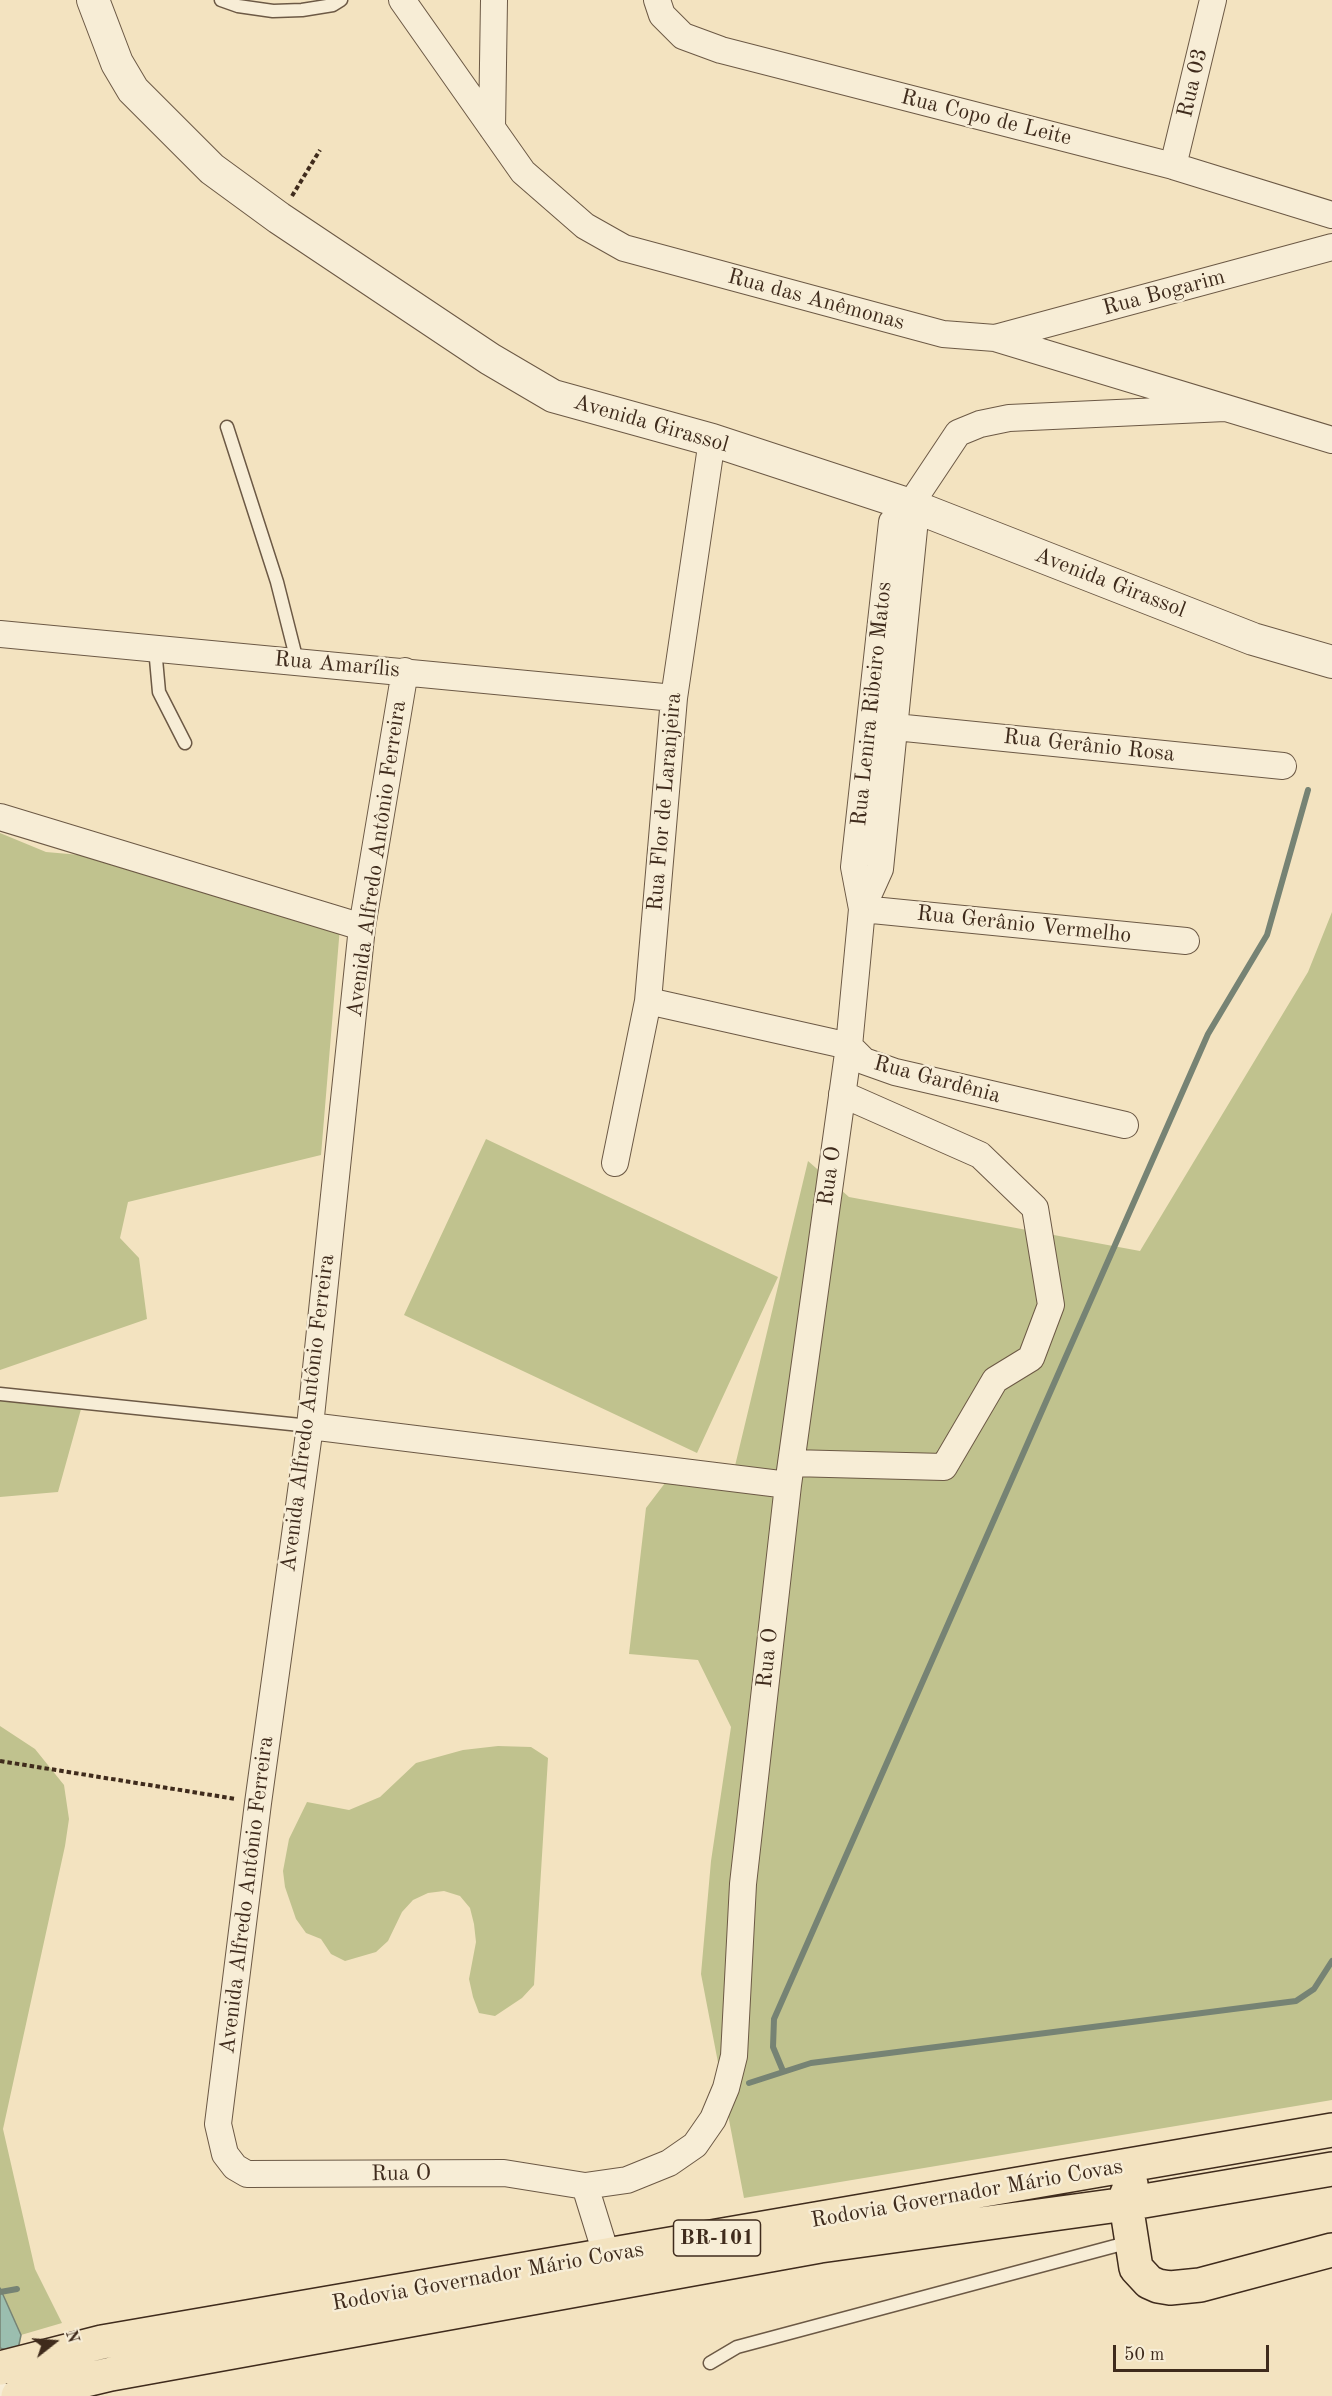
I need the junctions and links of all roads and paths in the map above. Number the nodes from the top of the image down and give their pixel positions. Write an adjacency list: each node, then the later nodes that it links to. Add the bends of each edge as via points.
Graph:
1 (93, 0): 12 (street, Avenida Girassol, via 117,63 133,90 212,169)
2 (221, 0): 3 (lane, via 273,11 333,5)
3 (341, 0)
4 (402, 0): 8 (street, Rua das Anêmonas)
5 (494, 0): 8 (street)
6 (657, 0): 10 (street, Rua Copo de Leite, via 662,15 683,36 721,50)
7 (1212, 0): 10 (street, Rua 03)
8 (492, 128): 14 (street, Rua das Anêmonas, via 523,172 585,226 624,248 943,334)
9 (320, 150): 12 (path)
10 (1173, 166): 11 (street, Rua Copo de Leite)
11 (1332, 215)
12 (279, 218): 17 (street, Avenida Girassol, via 490,359 553,396)
13 (1332, 247): 14 (street, Rua Bogarim)
14 (995, 338): 15 (street, Rua das Anêmonas)
15 (1225, 408): 18 (street, Rua das Anêmonas); 19 (street, Rua Lenira Ribeiro Matos, via 1009,418 980,424 958,433)
16 (227, 428): 22 (lane, via 277,582)
17 (712, 440): 19 (street, Avenida Girassol); 25 (street, Rua Flor de Laranjeira)
18 (1332, 440)
19 (910, 505): 23 (street, Avenida Girassol, via 1253,639); 26 (street, Rua Lenira Ribeiro Matos, via 914,529); 30 (street, Rua Lenira Ribeiro Matos, via 892,522 854,867)
20 (0, 634): 21 (street, Rua Amarílis)
21 (155, 648): 22 (street, Rua Amarílis); 27 (lane, via 159,692)
22 (297, 661): 24 (street, Rua Amarílis)
23 (1332, 662)
24 (405, 671): 25 (street, Rua Amarílis); 31 (street, Avenida Alfredo Antônio Ferreira)
25 (674, 698): 33 (street, Rua Flor de Laranjeira)
26 (895, 727): 28 (street, Rua Gerânio Rosa); 30 (street, Rua Lenira Ribeiro Matos, via 880,869)
27 (184, 743)
28 (1283, 766)
29 (0, 817): 31 (street)
30 (862, 909): 32 (street, Rua Gerânio Vermelho); 34 (street, Rua Lenira Ribeiro Matos)
31 (362, 927): 39 (street, Avenida Alfredo Antônio Ferreira)
32 (1186, 941)
33 (648, 1001): 34 (street, Rua Gardênia); 37 (street, Rua Flor de Laranjeira)
34 (849, 1046): 35 (street, Rua O); 36 (street, Rua Gardênia, via 864,1061 894,1072)
35 (842, 1094): 40 (street, Rua O); 40 (street, via 980,1155 1035,1208 1051,1305 1031,1358 995,1380 944,1467)
36 (1125, 1125)
37 (615, 1164)
38 (0, 1394): 39 (lane)
39 (310, 1426): 40 (street); 42 (street, Avenida Alfredo Antônio Ferreira)
40 (789, 1474): 47 (street, Rua O, via 743,1884 734,2056 726,2088 713,2119 695,2145 669,2163 627,2180)
41 (0, 1761): 42 (path)
42 (258, 1803): 45 (street, Avenida Alfredo Antônio Ferreira, via 218,2124)
43 (1332, 2130): 51 (highway, Rodovia Governador Mário Covas / BR-101)
44 (1332, 2146): 48 (highway, via 1140,2177 1128,2188)
45 (225, 2154): 47 (street, Rua O, via 247,2174 504,2173)
46 (1332, 2169): 48 (highway, Rodovia Governador Mário Covas / BR-101)
47 (585, 2186): 51 (street)
48 (1126, 2204): 49 (highway); 54 (highway, Rodovia Governador Mário Covas / BR-101, via 820,2246 111,2374)
49 (1130, 2242): 50 (highway, via 1142,2277 1170,2288 1200,2285); 52 (lane, via 737,2347)
50 (1332, 2250)
51 (607, 2257): 53 (highway, Rodovia Governador Mário Covas / BR-101, via 102,2342)
52 (710, 2362)
53 (0, 2368)
54 (18, 2396)

